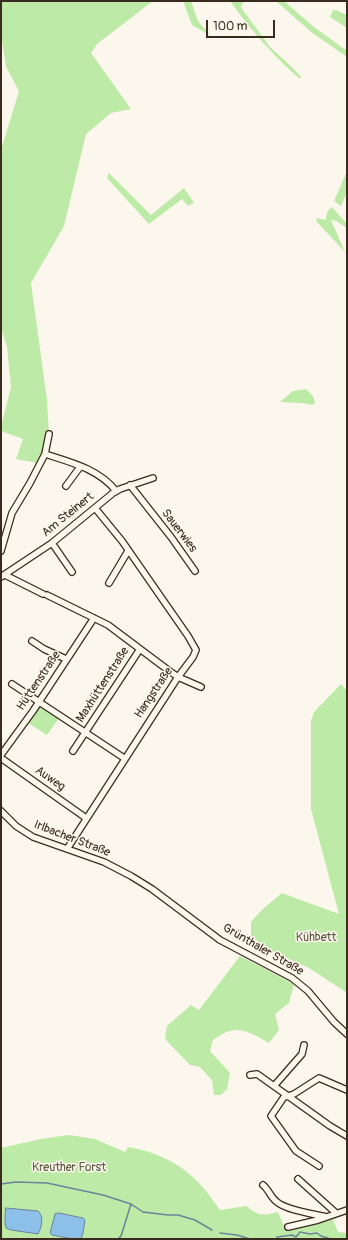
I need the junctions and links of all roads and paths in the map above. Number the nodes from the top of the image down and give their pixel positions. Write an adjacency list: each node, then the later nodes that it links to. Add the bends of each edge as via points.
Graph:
1 (49, 434): 2 (street)
2 (45, 454): 3 (street); 10 (street, via 12,513)
3 (80, 466): 6 (street); 7 (street, via 102,477)
4 (153, 478): 5 (street, Am Steinert)
5 (130, 485): 7 (street, Am Steinert); 12 (street, Sauerwies)
6 (66, 486)
7 (116, 490): 8 (street, Am Steinert)
8 (95, 508): 9 (street, Am Steinert); 11 (street, Hangstraße)
9 (52, 543): 13 (street); 14 (street, Am Steinert)
10 (1, 551)
11 (128, 551): 15 (street); 20 (street, Hangstraße, via 196,650)
12 (195, 571)
13 (72, 572)
14 (3, 576): 16 (street)
15 (109, 583)
16 (94, 618): 18 (street); 19 (street, Hüttenstraße)
17 (32, 641): 19 (street)
18 (140, 649): 20 (street); 24 (street, Maxhüttenstraße)
19 (66, 659): 23 (street, Hüttenstraße)
20 (178, 677): 22 (street); 27 (street, Hangstraße)
21 (12, 684): 23 (street, Maxhüttenstraße)
22 (201, 687)
23 (38, 702): 24 (street, Maxhüttenstraße); 26 (street, Hüttenstraße)
24 (86, 733): 25 (street, Maxhüttenstraße); 27 (street, Maxhüttenstraße)
25 (74, 751)
26 (1, 755): 29 (street, Auweg)
27 (124, 758): 29 (street, Hangstraße)
28 (1, 810): 30 (street, Irlbacher Straße, via 16,826 33,837)
29 (86, 818): 30 (street, Hangstraße)
30 (67, 848): 31 (street, Irlbacher Straße)
31 (119, 869): 32 (street, Grünthaler Straße, via 147,886 220,940 292,978 308,991)
32 (347, 1034)
33 (304, 1045): 35 (street, via 302,1054)
34 (250, 1075): 35 (street, via 257,1074)
35 (274, 1086): 37 (street)
36 (347, 1090): 37 (street, via 319,1078)
37 (288, 1096): 38 (street); 39 (street, via 270,1116 296,1152)
38 (347, 1136)
39 (319, 1166)
40 (298, 1179): 43 (street)
41 (263, 1185): 44 (street, via 277,1203)
42 (347, 1210): 43 (street)
43 (336, 1213): 44 (street)
44 (326, 1217): 45 (street)
45 (288, 1227)

